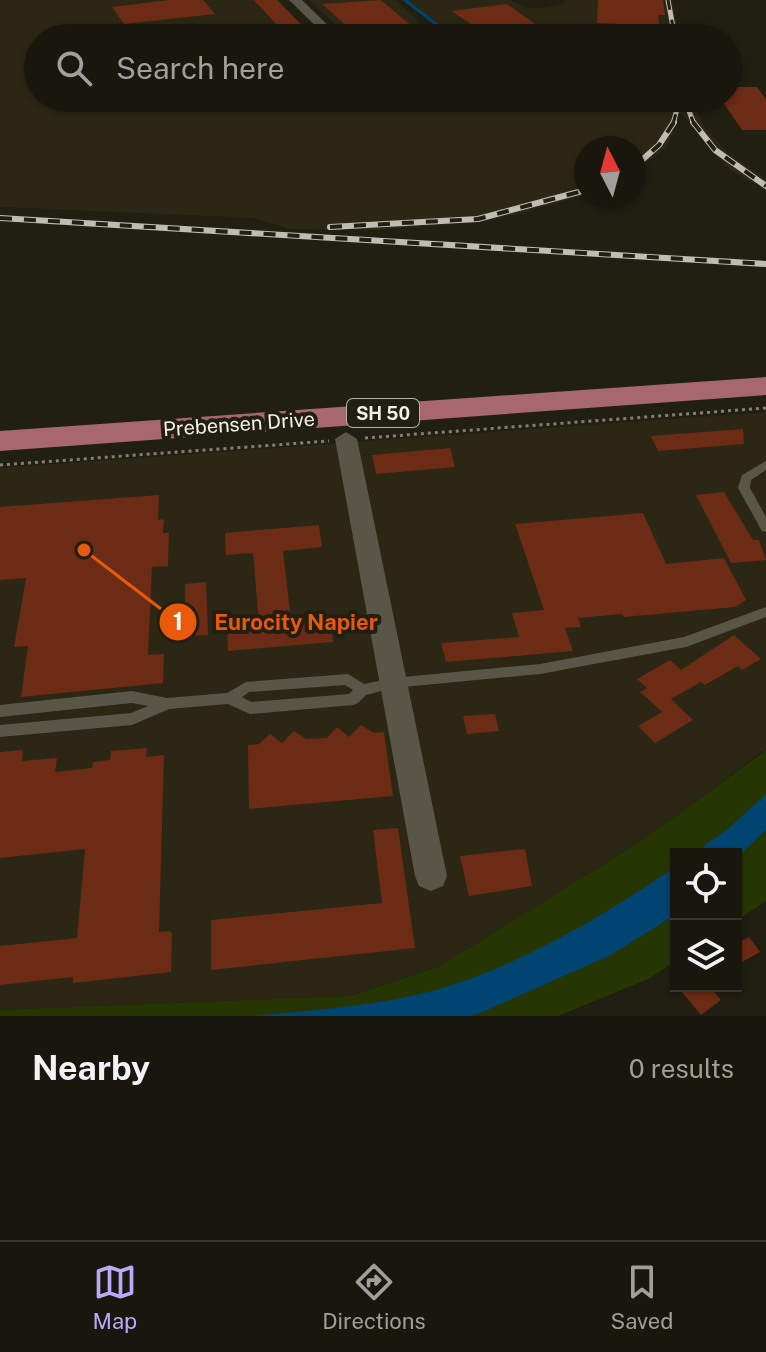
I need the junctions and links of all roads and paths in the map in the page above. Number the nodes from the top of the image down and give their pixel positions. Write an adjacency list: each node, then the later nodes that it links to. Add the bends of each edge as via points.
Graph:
1 (295, 0): 2 (street)
2 (320, 24)
3 (766, 369): 8 (main road, Prebensen Drive / SH 50)
4 (766, 386): 6 (main road, Prebensen Drive / SH 50)
5 (766, 408): 9 (path)
6 (369, 414): 7 (main road, Prebensen Drive / SH 50); 9 (street)
7 (307, 419): 9 (street); 10 (main road, Prebensen Drive / SH 50)
8 (0, 421)
9 (346, 439): 11 (path); 15 (street)
10 (0, 441)
11 (0, 465)
12 (766, 465): 13 (lane, via 746,478 744,488)
13 (764, 521)
14 (766, 612): 15 (lane, via 657,648 540,669)
15 (393, 683): 16 (lane, via 362,690 353,699 250,708 230,698); 19 (street)
16 (167, 704): 17 (lane, via 132,697); 18 (lane, via 132,719)
17 (0, 711)
18 (0, 731)
19 (431, 876)

